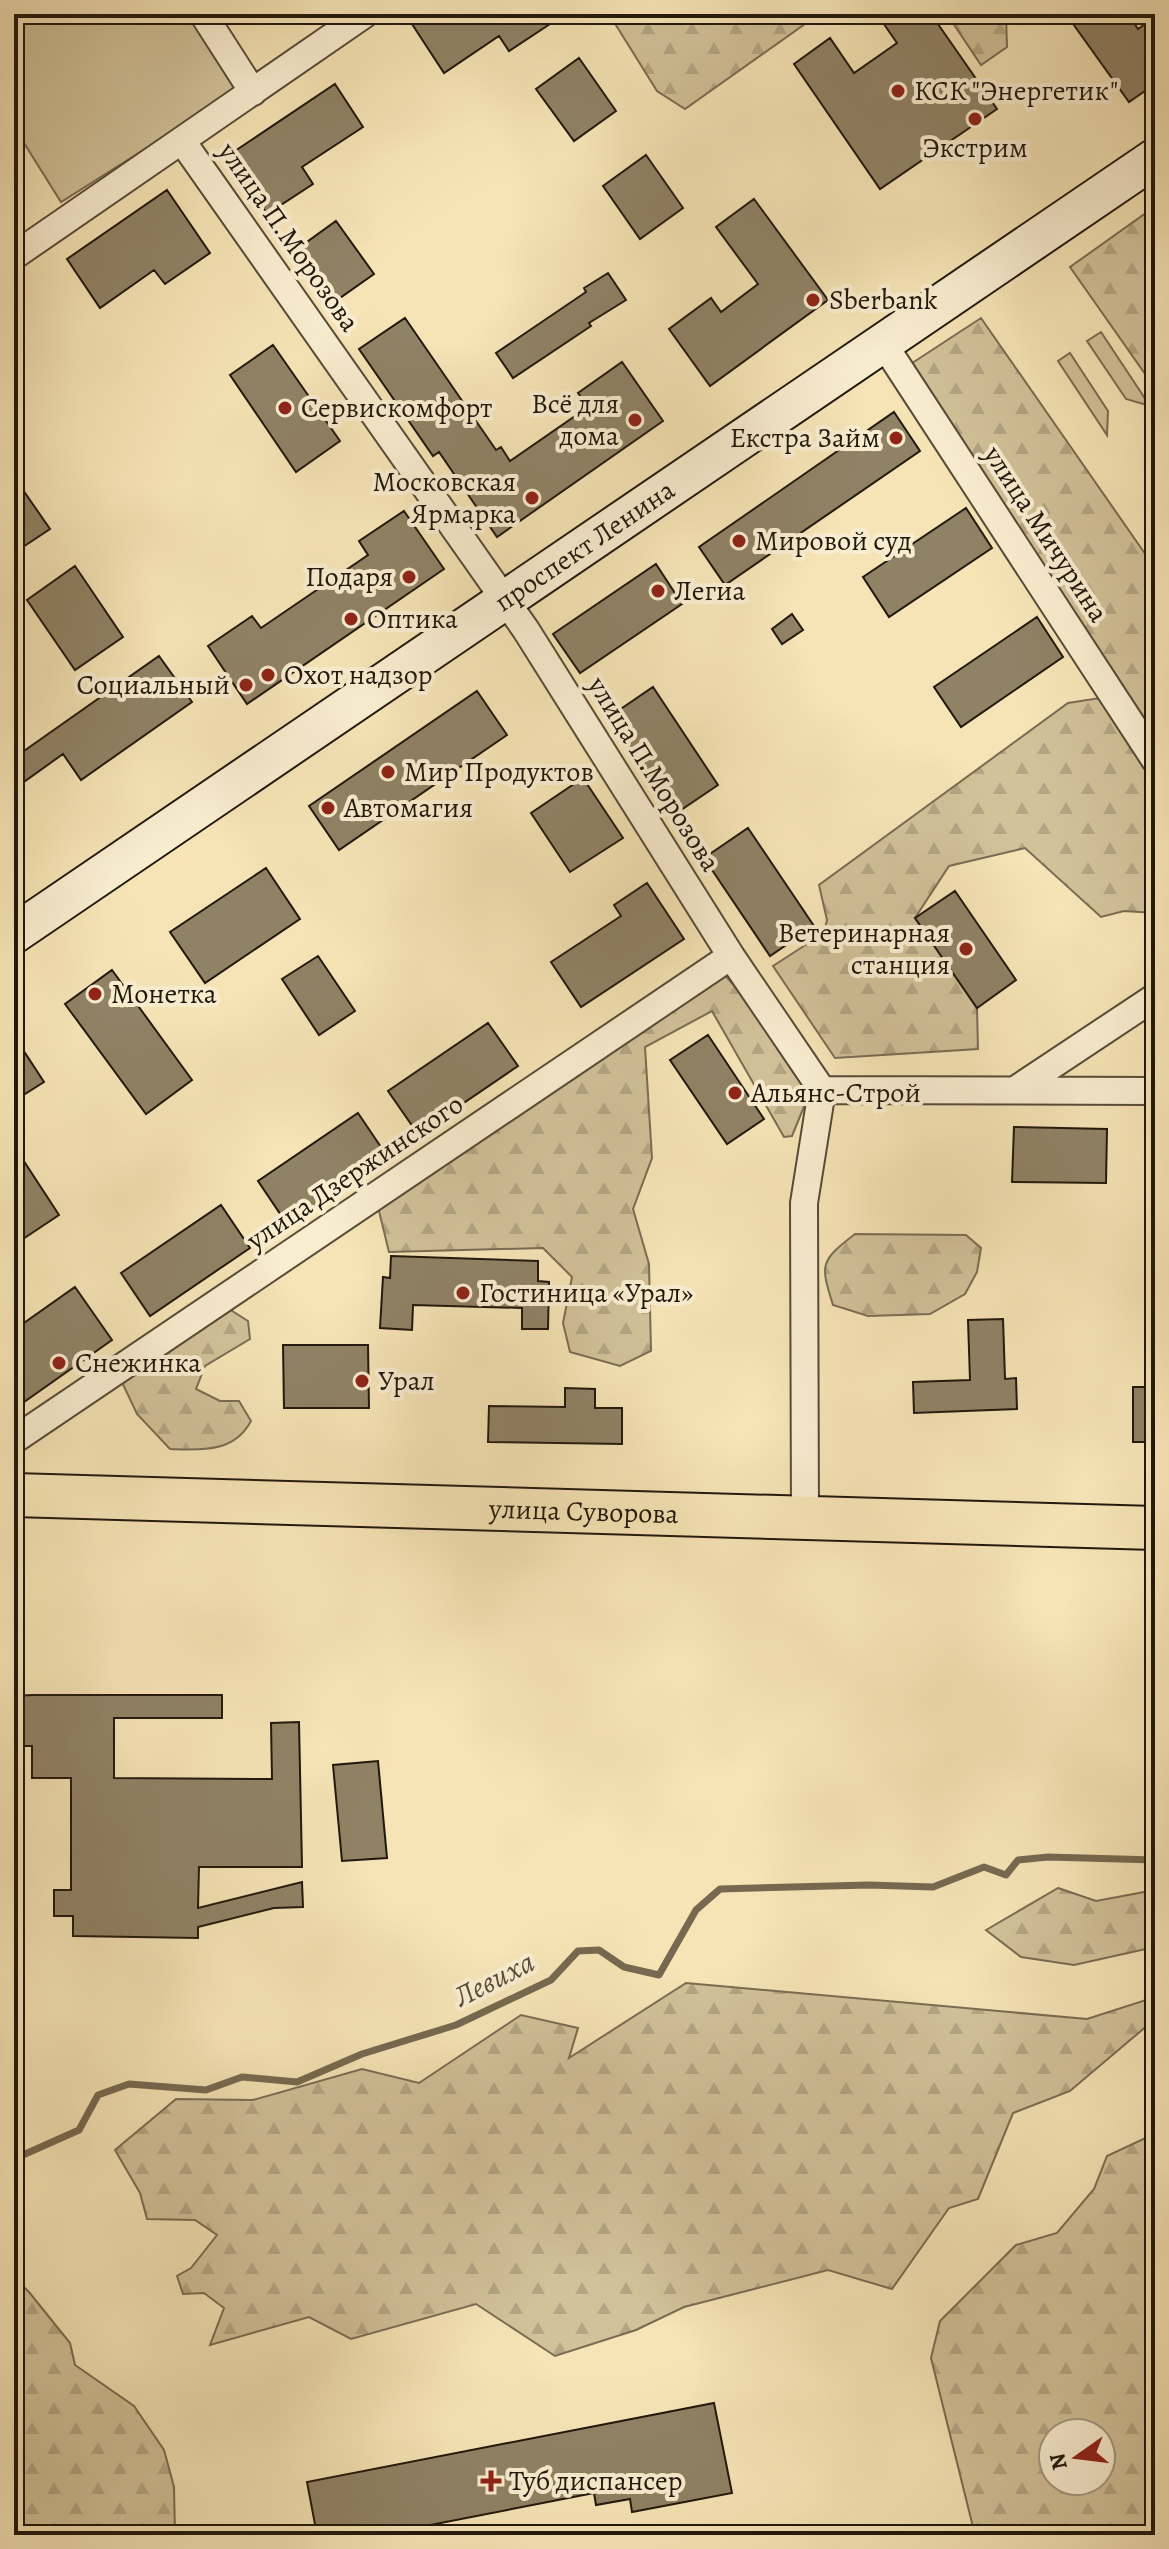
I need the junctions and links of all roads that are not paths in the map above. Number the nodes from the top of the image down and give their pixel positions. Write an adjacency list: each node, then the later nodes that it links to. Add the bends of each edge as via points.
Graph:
1 (203, 14): 3 (street)
2 (365, 14): 3 (street)
3 (253, 92): 4 (street)
4 (182, 141): 6 (street); 8 (street, улица П.Морозова)
5 (1153, 165): 7 (main road, проспект Ленина)
6 (14, 256)
7 (883, 343): 8 (main road, проспект Ленина); 9 (street, улица Мичурина)
8 (505, 600): 10 (main road, проспект Ленина); 11 (street, улица П.Морозова)
9 (1155, 760)
10 (14, 934)
11 (731, 956): 13 (street, улица П.Морозова); 16 (street, улица Дзержинского)
12 (1155, 997): 14 (street)
13 (822, 1090): 14 (street); 18 (street, via 804,1203)
14 (1015, 1090): 15 (street)
15 (1155, 1091)
16 (14, 1440)
17 (14, 1495): 18 (main road, улица Суворова)
18 (805, 1519): 19 (main road, улица Суворова)
19 (1155, 1528)

